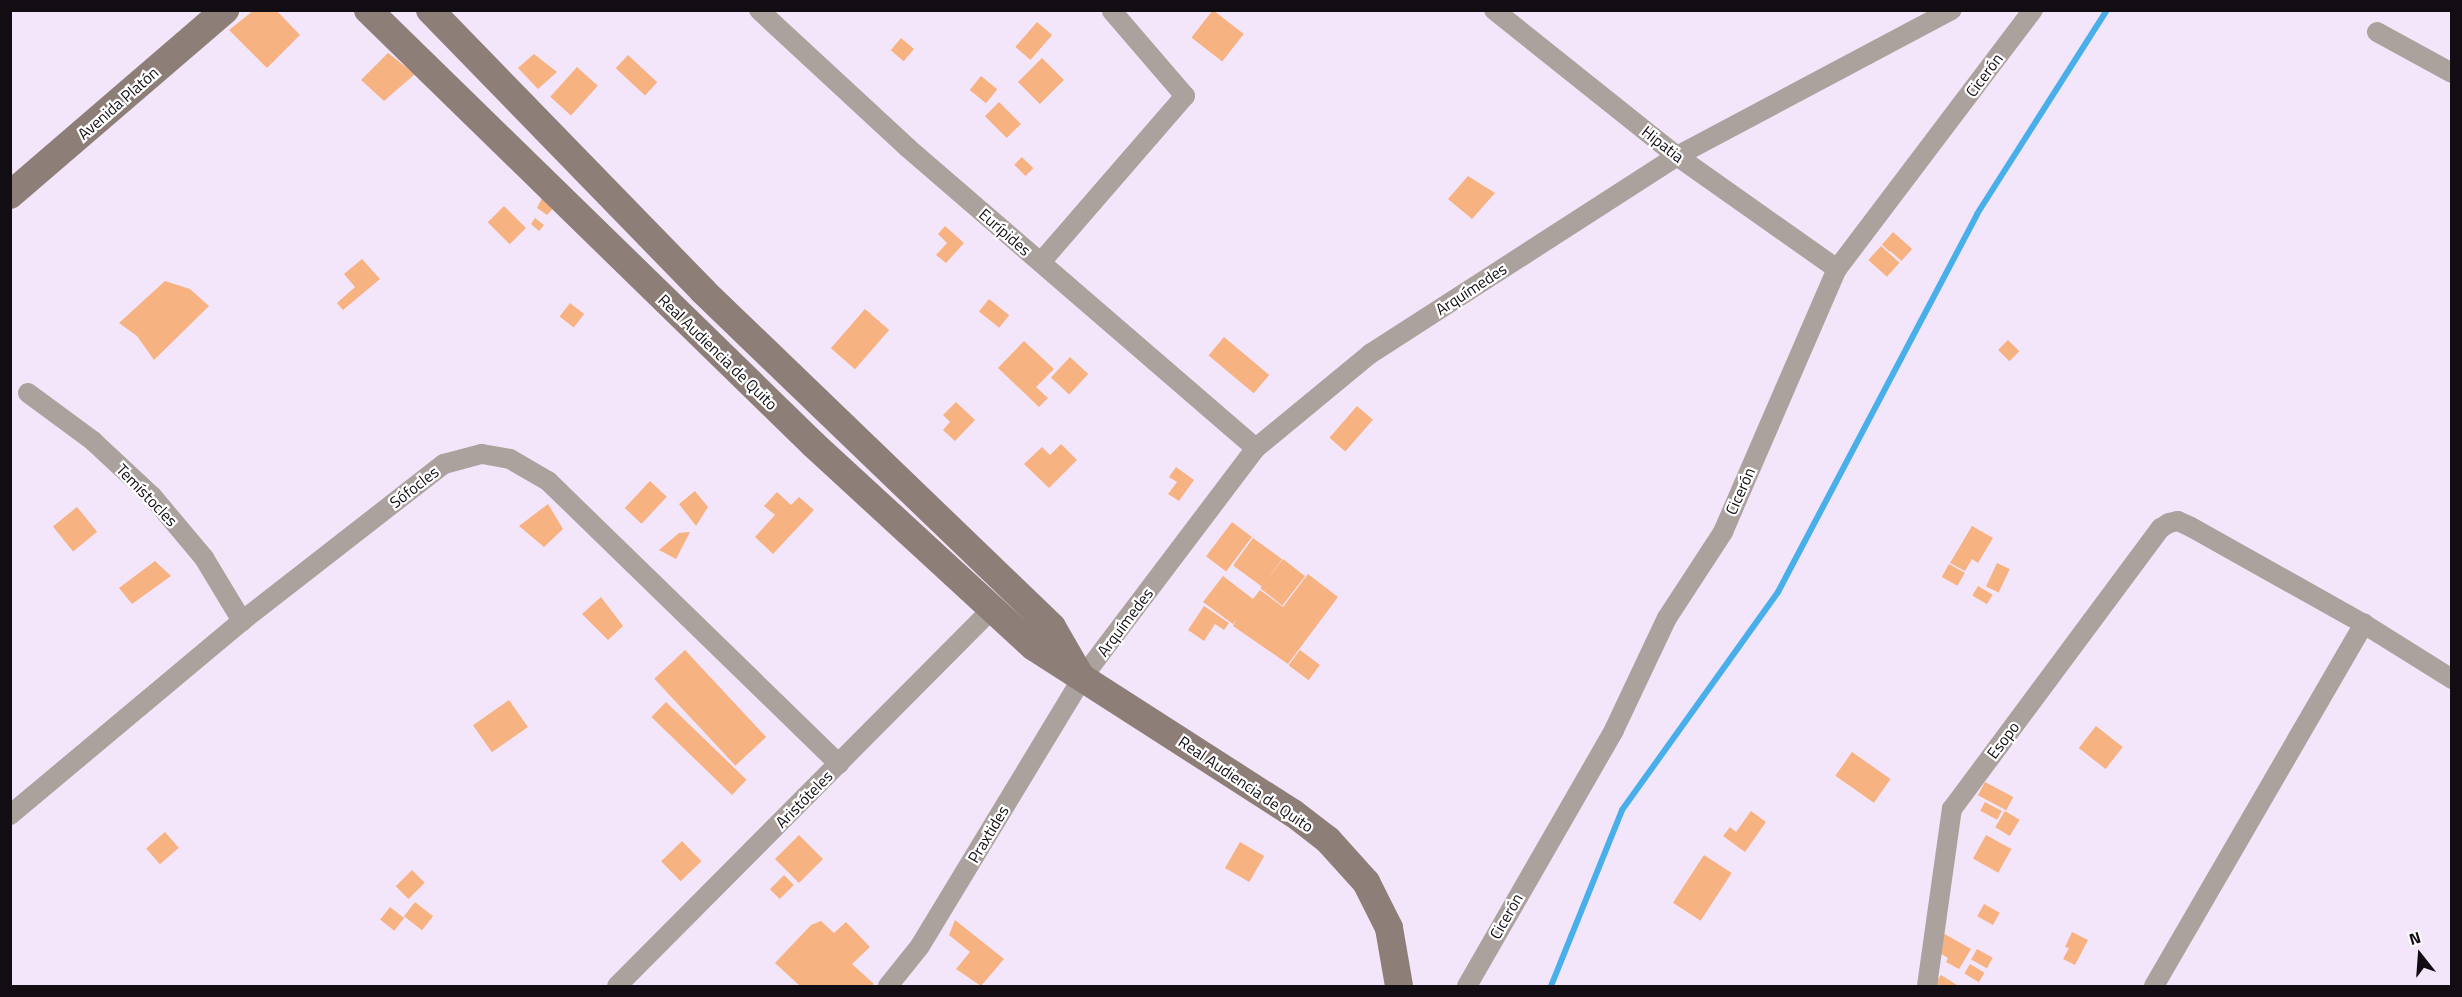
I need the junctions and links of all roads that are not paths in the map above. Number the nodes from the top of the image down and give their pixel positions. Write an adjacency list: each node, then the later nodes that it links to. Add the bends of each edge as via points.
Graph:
1 (225, 10): 12 (main road, Avenida Platón)
2 (368, 10): 17 (main road, Real Audiencia de Quito, via 813,444)
3 (430, 10): 20 (main road, Real Audiencia de Quito, via 703,291 1052,627)
4 (759, 10): 13 (street, Eurípides)
5 (1494, 10): 11 (street, Hipatia)
6 (1952, 10): 11 (street, Arquímedes)
7 (2032, 10): 14 (street, Cicerón)
8 (1112, 11): 13 (street, via 1185,96)
9 (2377, 32): 10 (street)
10 (2451, 73)
11 (1677, 156): 14 (street, Hipatia); 16 (street, Arquímedes, via 1370,354)
12 (10, 195)
13 (1041, 262): 16 (street, Eurípides)
14 (1837, 269): 27 (street, Cicerón, via 1722,532 1667,618 1614,730)
15 (28, 393): 18 (street, Temístocles, via 93,441 152,496 204,558)
16 (1256, 448): 20 (street, Arquímedes)
17 (992, 610): 20 (main road, Real Audiencia de Quito, via 1034,647); 22 (street, Aristóteles)
18 (242, 621): 22 (street, Sófocles, via 444,464 482,454 510,459 548,481); 23 (street, Sófocles)
19 (2364, 624): 21 (street); 28 (street, Esopo, via 2191,526 2178,521 2161,528 1952,809); 29 (street)
20 (1082, 678): 25 (street, Praxtides, via 920,946); 26 (main road, Real Audiencia de Quito, via 1293,813 1328,840 1366,882 1389,928)
21 (2451, 679)
22 (839, 764): 24 (street, Aristóteles)
23 (10, 815)
24 (616, 987)
25 (888, 987)
26 (1399, 987)
27 (1467, 987)
28 (1927, 987)
29 (2154, 987)

